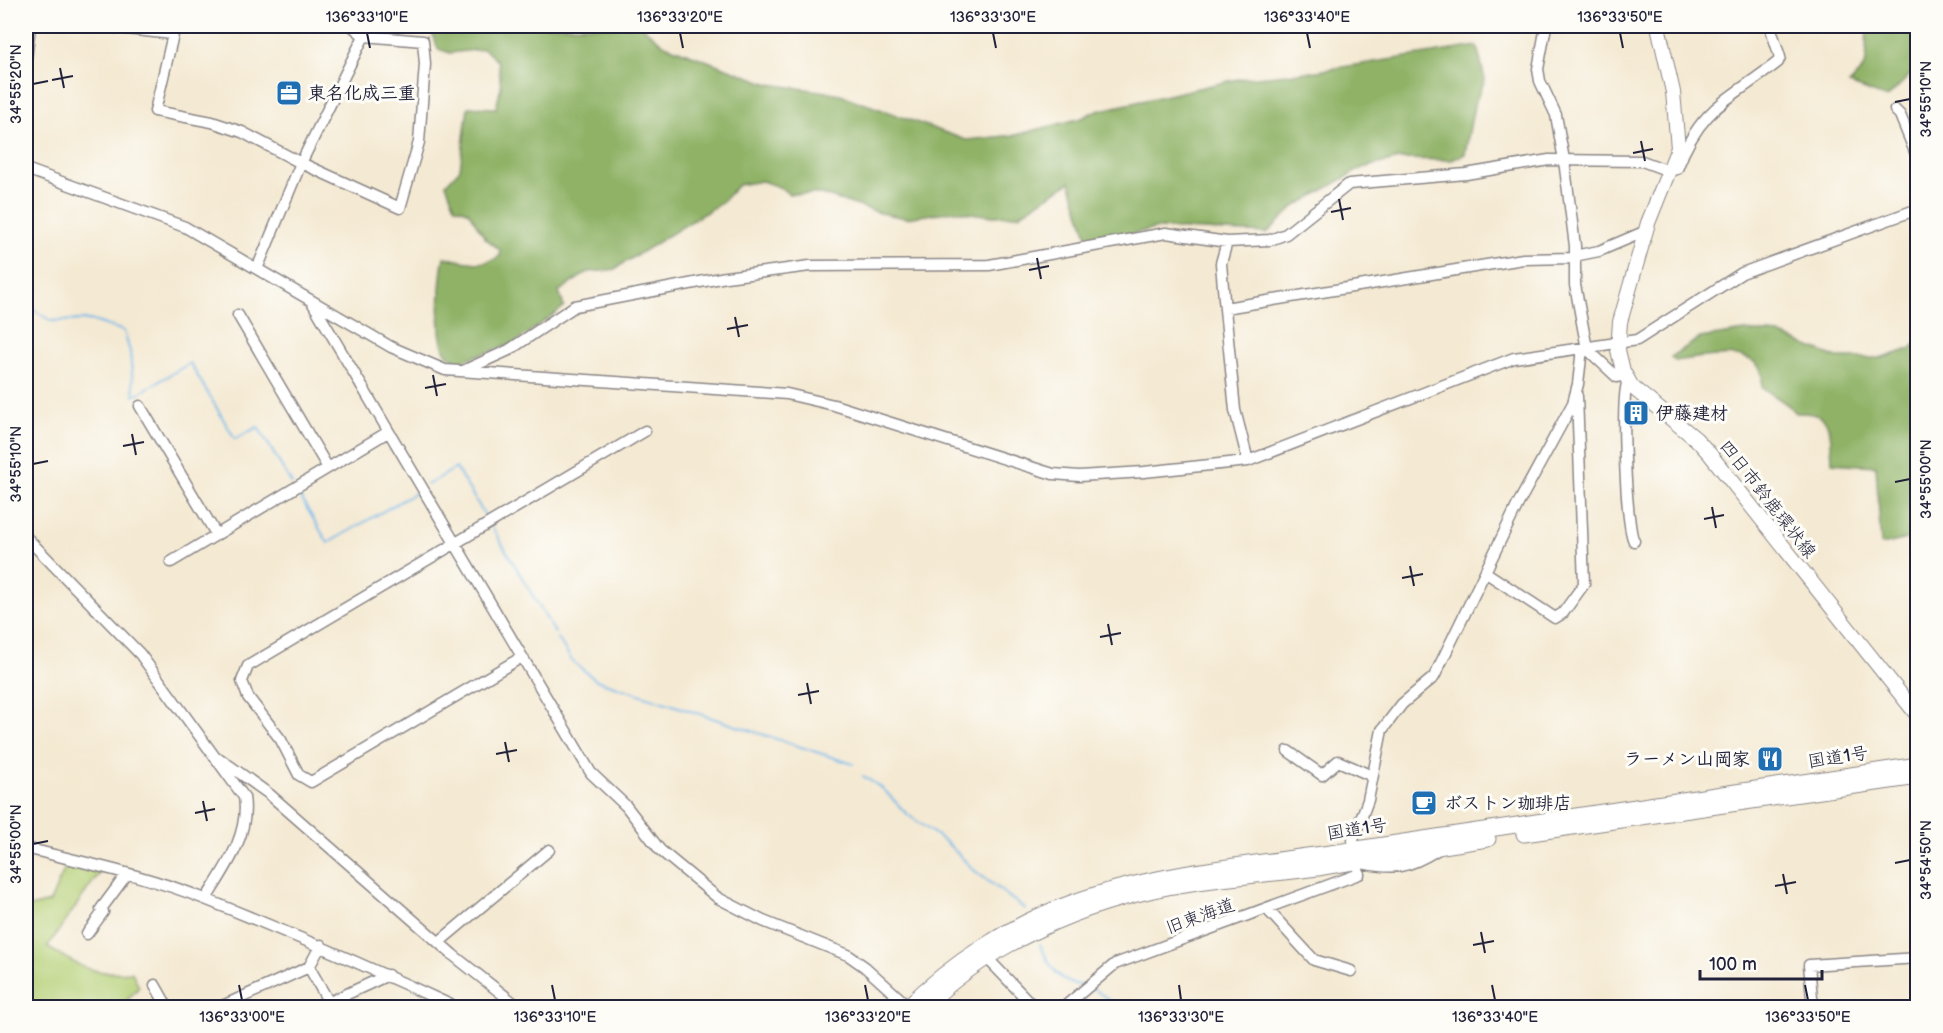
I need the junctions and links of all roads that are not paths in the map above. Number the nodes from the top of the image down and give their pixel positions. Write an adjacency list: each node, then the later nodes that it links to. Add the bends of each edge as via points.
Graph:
1 (30, 26): 9 (street)
2 (100, 26): 7 (street)
3 (352, 26): 8 (street)
4 (1546, 26): 12 (street, via 1538,69 1556,115)
5 (1658, 26): 15 (main road, via 1677,128 1678,148)
6 (1770, 26): 15 (street, via 1780,57 1778,62 1703,119 1686,144 1677,169)
7 (173, 30): 13 (street, via 155,111 225,126)
8 (364, 36): 13 (street); 13 (street, via 423,40 419,142 400,208)
9 (26, 60)
10 (1895, 110): 11 (street)
11 (1917, 159)
12 (1564, 160): 15 (street, via 1642,161); 18 (street, via 1466,174 1349,184 1277,239); 19 (street)
13 (301, 163): 20 (street)
14 (26, 169): 20 (street, via 164,218)
15 (1669, 171): 17 (main road)
16 (1917, 209): 24 (street, via 1742,273 1637,340)
17 (1646, 231): 19 (street); 24 (main road)
18 (1227, 242): 22 (street, via 1221,263); 26 (street, via 1161,233 989,265 810,266 726,277 575,306 517,346)
19 (1574, 257): 22 (street, via 1524,259); 25 (street)
20 (257, 269): 21 (street)
21 (312, 302): 26 (street, via 420,360 445,370); 31 (street)
22 (1225, 308): 32 (street, via 1235,410)
23 (238, 315): 33 (street)
24 (1618, 342): 25 (street); 27 (main road)
25 (1584, 349): 27 (street, via 1617,376); 28 (street); 32 (street, via 1514,358)
26 (462, 371): 32 (street, via 787,393 1059,474 1144,472)
27 (1626, 378): 36 (street, via 1627,503); 41 (main road, 四日市鈴鹿環状線, via 1709,453)
28 (1576, 393): 39 (street); 39 (street, via 1584,584 1555,618)
29 (140, 406): 34 (street)
30 (645, 431): 37 (street)
31 (388, 432): 33 (street); 37 (street)
32 (1248, 461)
33 (328, 468): 34 (street)
34 (216, 534): 38 (street)
35 (26, 537): 43 (street, via 140,654)
36 (1634, 541)
37 (454, 544): 40 (street); 40 (street, via 248,666 242,681 248,697 280,740 299,775 311,782)
38 (171, 562)
39 (1485, 572): 45 (street, via 1434,677 1402,704 1382,730)
40 (522, 657): 69 (street, via 591,773 626,806 660,850 732,906 848,955)
41 (1917, 716)
42 (1288, 751): 45 (street, via 1322,775 1338,761)
43 (214, 756): 55 (street, via 244,797 246,807 235,850); 58 (street, via 269,794)
44 (1917, 765): 47 (highway, 国道1号)
45 (1372, 776): 52 (street, via 1353,840)
46 (1917, 777): 47 (highway, 国道1号)
47 (1814, 786): 48 (highway, 国道1号)
48 (1622, 815): 50 (highway, 国道1号); 52 (highway, 国道1号)
49 (26, 848): 53 (street)
50 (1440, 848): 52 (highway, 国道1号); 52 (street, via 1419,861 1384,868)
51 (549, 850): 58 (street)
52 (1356, 862): 54 (highway, 国道1号); 56 (street, 旧東海道, via 1346,881)
53 (127, 874): 55 (street); 57 (street)
54 (1135, 889): 61 (highway, 国道1号, via 1029,935); 69 (highway, 国道1号, via 1068,904 1014,930 952,967)
55 (206, 899): 59 (street)
56 (1266, 908): 63 (street, via 1314,960); 66 (street, 旧東海道, via 1115,964)
57 (87, 934)
58 (439, 942): 73 (street)
59 (321, 945): 62 (street); 64 (street)
60 (1917, 958): 76 (street, via 1809,965)
61 (988, 959): 69 (highway, 国道1号); 74 (street)
62 (309, 967): 67 (street); 71 (street)
63 (1352, 971)
64 (387, 975): 67 (street); 68 (street)
65 (156, 985): 70 (street)
66 (1076, 1003): 75 (street, 旧東海道)
67 (330, 1005): 72 (street)
68 (449, 1006)
69 (912, 1007)
70 (168, 1008)
71 (218, 1008)
72 (317, 1008)
73 (520, 1008)
74 (1035, 1008)
75 (1064, 1008)
76 (1813, 1008)

